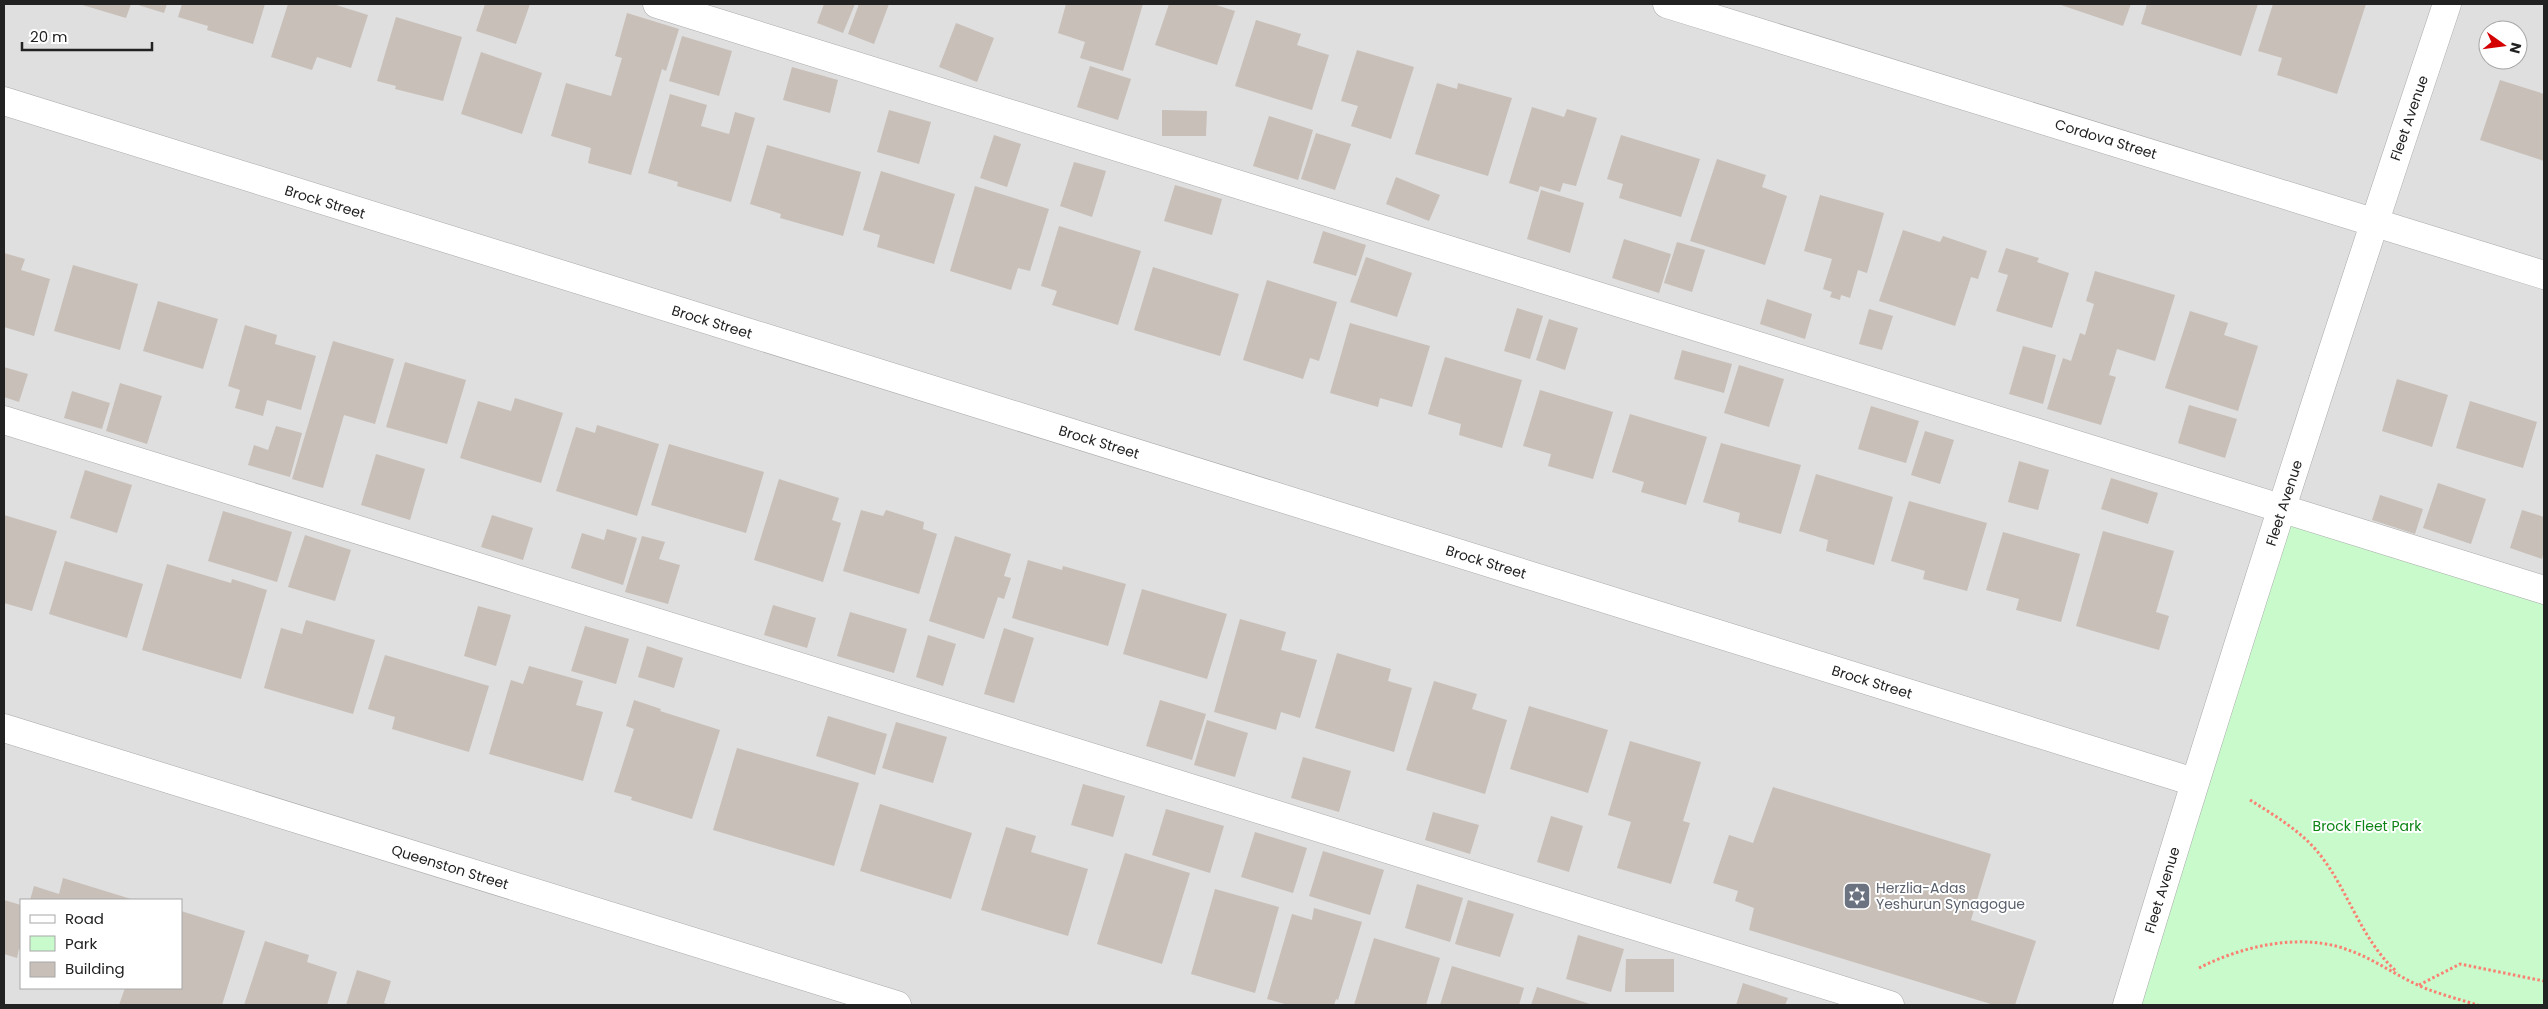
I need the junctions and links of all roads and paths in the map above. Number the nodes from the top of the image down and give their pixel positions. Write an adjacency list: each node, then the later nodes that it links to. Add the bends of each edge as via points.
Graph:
1 (657, 4): 8 (street)
2 (1667, 4): 5 (street, Cordova Street)
3 (2447, 4): 5 (street, Fleet Avenue)
4 (4, 101): 11 (street, Brock Street)
5 (2374, 222): 6 (street, Cordova Street); 8 (street, Fleet Avenue)
6 (2544, 275)
7 (4, 420): 18 (street)
8 (2282, 509): 9 (street); 11 (street, Fleet Avenue)
9 (2544, 590)
10 (4, 728): 17 (street, Queenston Street)
11 (2194, 782): 19 (street, Fleet Avenue)
12 (2250, 800): 14 (path, via 2300,835 2317,852 2373,944)
13 (2200, 968): 14 (path, via 2231,954 2282,943 2311,941 2351,951)
14 (2402, 976): 16 (path)
15 (2544, 981): 16 (path, via 2460,964)
16 (2418, 985): 20 (path)
17 (897, 1005)
18 (1890, 1005)
19 (2127, 1005)
20 (2478, 1005)

